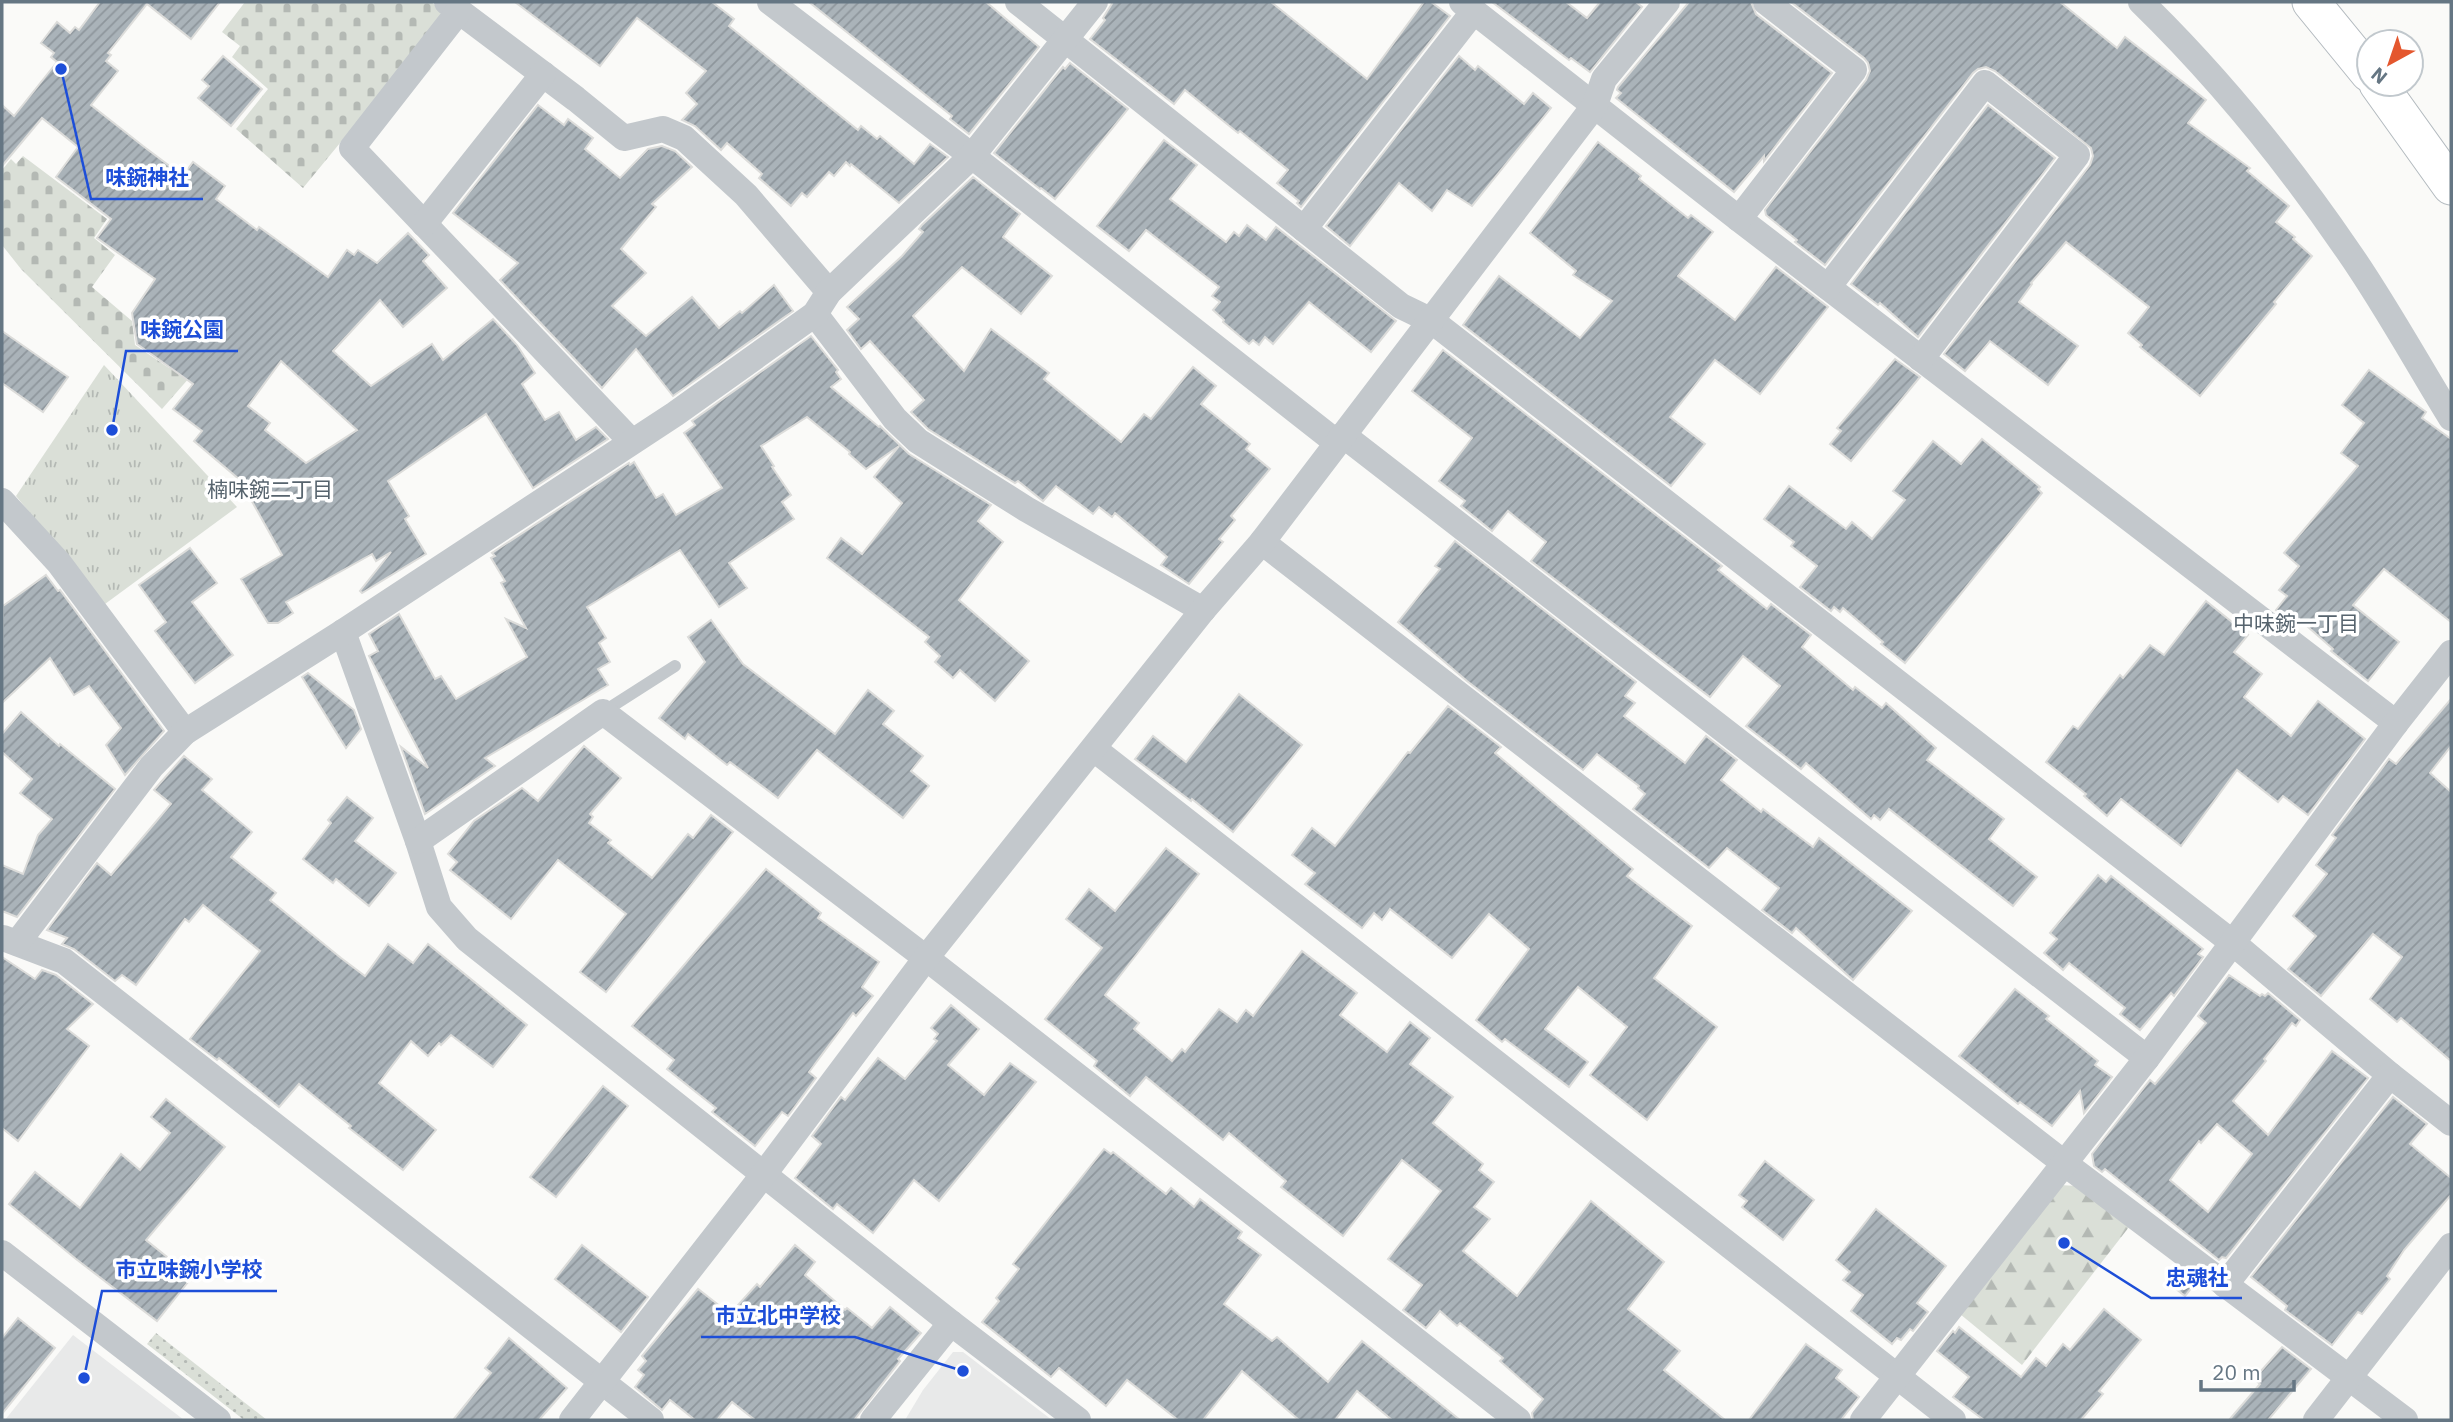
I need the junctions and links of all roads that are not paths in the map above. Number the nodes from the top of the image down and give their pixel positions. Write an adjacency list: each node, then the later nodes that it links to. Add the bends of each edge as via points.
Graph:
1 (770, 2): 15 (street)
2 (1018, 2): 10 (street)
3 (1095, 2): 10 (street)
4 (1667, 2): 14 (street, via 1604,79)
5 (1766, 2): 17 (street, via 1854,70)
6 (2141, 2): 24 (street, via 2188,47 2276,153 2349,252)
7 (2311, 2): 11 (main road)
8 (453, 6): 12 (street); 18 (street, via 352,148)
9 (1477, 7): 14 (street); 19 (street)
10 (1066, 39): 15 (street); 19 (street)
11 (2355, 56)
12 (542, 74): 18 (street); 21 (street, via 624,138 663,130 684,138 746,195)
13 (2388, 98): 16 (main road)
14 (1595, 105): 17 (street); 22 (street)
15 (972, 156): 21 (street); 25 (street)
16 (2451, 186)
17 (1739, 219): 20 (street)
18 (424, 224): 26 (street)
19 (1304, 229): 22 (street, via 1401,306)
20 (1828, 287): 23 (street); 23 (street, via 1984,83 2077,155)
21 (822, 303): 26 (street, via 675,414); 29 (street, via 895,419 918,441)
22 (1432, 321): 25 (street); 39 (street)
23 (1921, 359): 34 (street)
24 (2451, 418)
25 (1339, 439): 28 (street); 41 (street)
26 (631, 441): 30 (street)
27 (2, 501): 35 (street, via 59,564)
28 (1262, 541): 29 (street); 44 (street)
29 (1203, 610): 36 (street)
30 (343, 632): 35 (street); 37 (street)
31 (2451, 653): 34 (street)
32 (675, 666): 33 (lane)
33 (603, 712): 37 (street); 40 (street)
34 (2396, 723): 39 (street)
35 (185, 732): 38 (street)
36 (1094, 749): 40 (street); 50 (street)
37 (418, 841): 45 (street, via 439,907 467,939)
38 (10, 940): 52 (street, via 64,961)
39 (2233, 943): 41 (street); 42 (street)
40 (926, 958): 45 (street); 58 (street)
41 (2147, 1058): 44 (street)
42 (2390, 1076): 43 (street); 48 (street)
43 (2451, 1123)
44 (2064, 1163): 48 (street); 50 (street)
45 (764, 1174): 49 (street); 52 (street)
46 (2451, 1246): 51 (street)
47 (2, 1253): 53 (street)
48 (2225, 1286): 51 (street)
49 (951, 1323): 56 (street); 57 (street)
50 (1897, 1377): 59 (street); 60 (street)
51 (2349, 1378): 61 (street); 62 (street)
52 (602, 1382): 54 (street); 55 (street)
53 (218, 1420)
54 (572, 1420)
55 (651, 1420)
56 (873, 1420)
57 (1078, 1420)
58 (1518, 1420)
59 (1863, 1420)
60 (1953, 1420)
61 (2316, 1420)
62 (2405, 1420)

